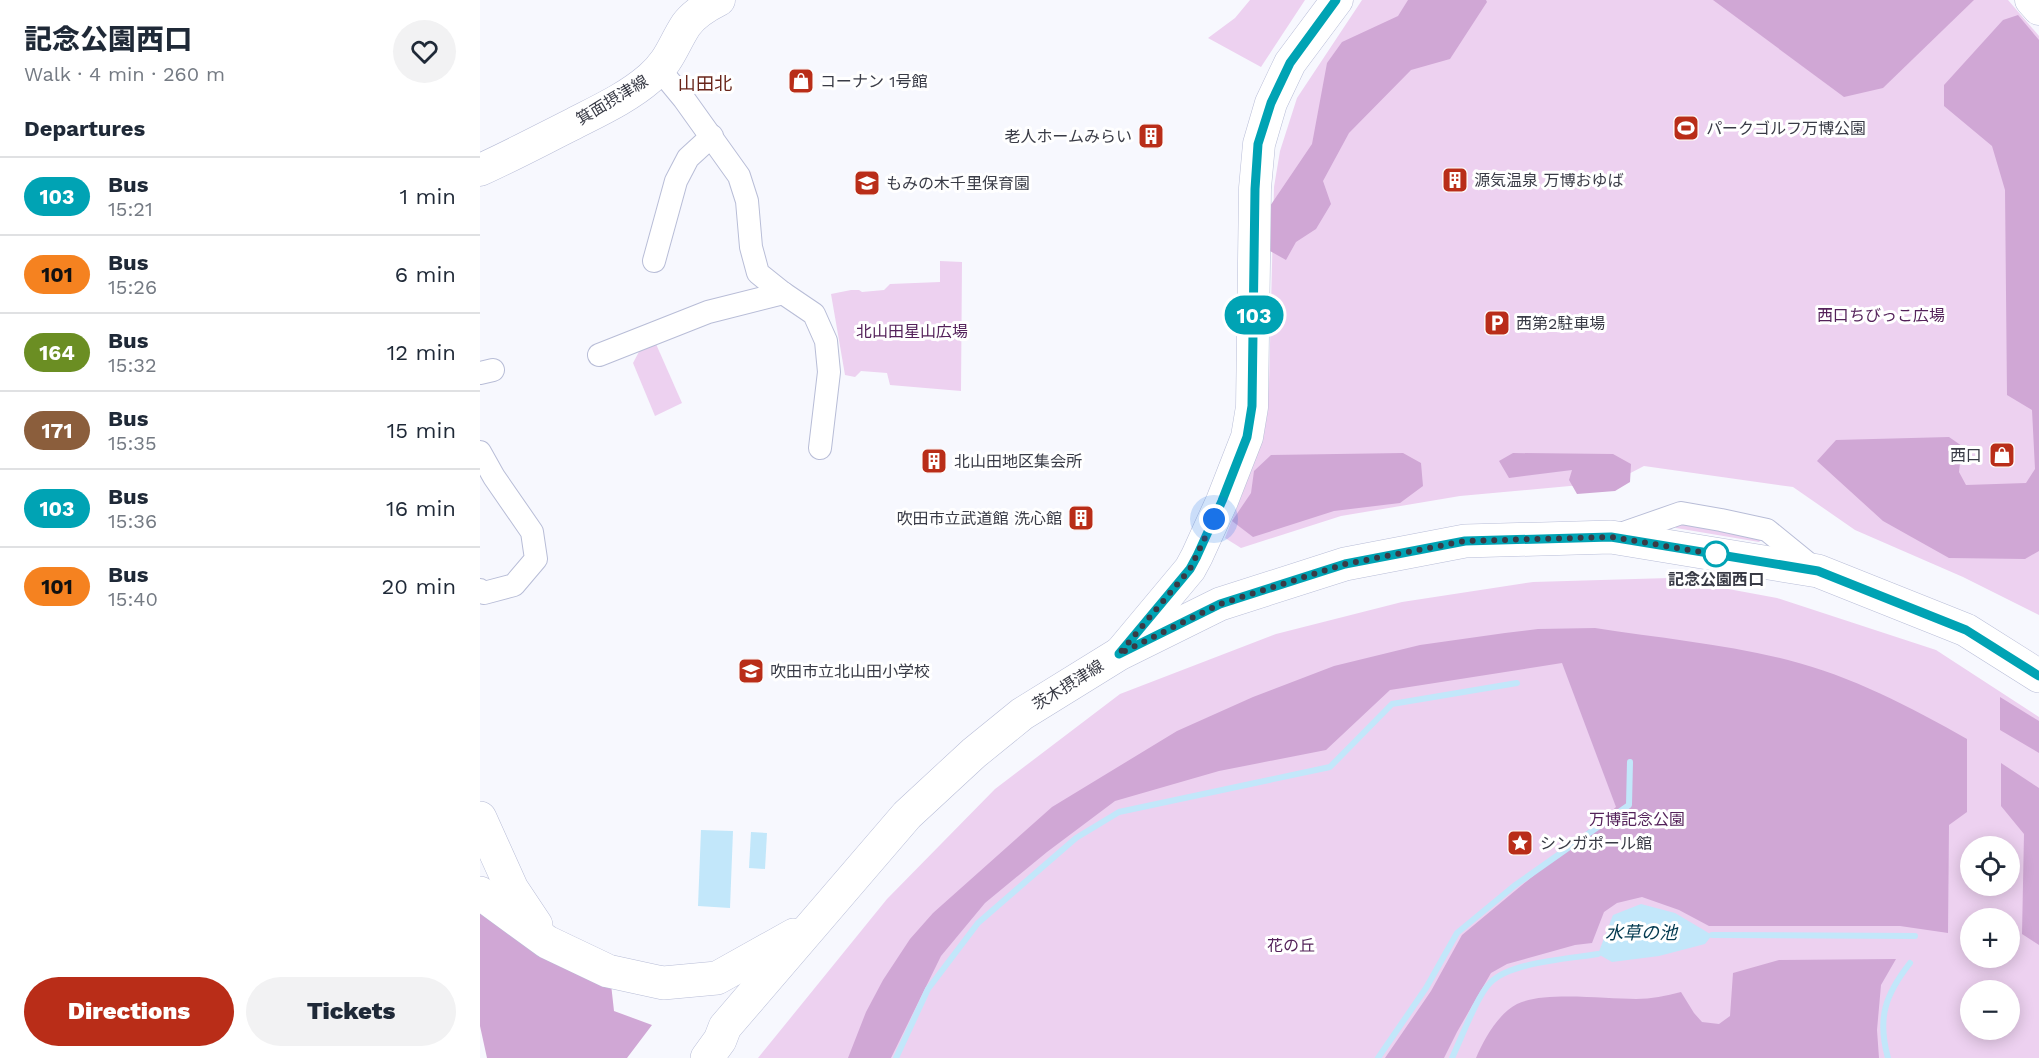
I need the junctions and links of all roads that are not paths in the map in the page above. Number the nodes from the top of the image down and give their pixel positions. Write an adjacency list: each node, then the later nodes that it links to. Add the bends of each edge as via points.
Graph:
1 (719, 0): 5 (main road, 箕面摂津線, via 691,20)
2 (1336, 0): 15 (main road, via 1290,63 1258,144 1252,406 1247,437 1190,569)
3 (2031, 0): 4 (main road)
4 (2039, 9)
5 (660, 70): 6 (street); 7 (main road, 箕面摂津線, via 616,101)
6 (712, 136): 8 (street, via 688,158 676,181); 9 (street, via 739,176 747,201 758,273)
7 (480, 169)
8 (654, 261)
9 (783, 293): 10 (street, via 708,312); 11 (street, via 814,314 826,341 829,372)
10 (599, 355)
11 (820, 448)
12 (480, 452): 13 (street)
13 (487, 483): 14 (street, via 532,532 536,559 514,585 484,593)
14 (480, 590)
15 (1119, 654): 16 (main road, 茨木摂津線, via 1220,604 1345,564 1465,541 1611,537 1818,571 1966,630); 19 (main road, 茨木摂津線, via 1022,714 974,753 907,815)
16 (2039, 676)
17 (480, 818): 20 (main road, via 512,889)
18 (480, 893): 20 (main road)
19 (812, 925): 20 (main road, via 717,978 663,984 608,970); 21 (main road, 茨木摂津線)
20 (548, 942)
21 (725, 1027): 22 (main road, 茨木摂津線, via 712,1035); 23 (main road, 茨木摂津線)
22 (693, 1058)
23 (706, 1058)

